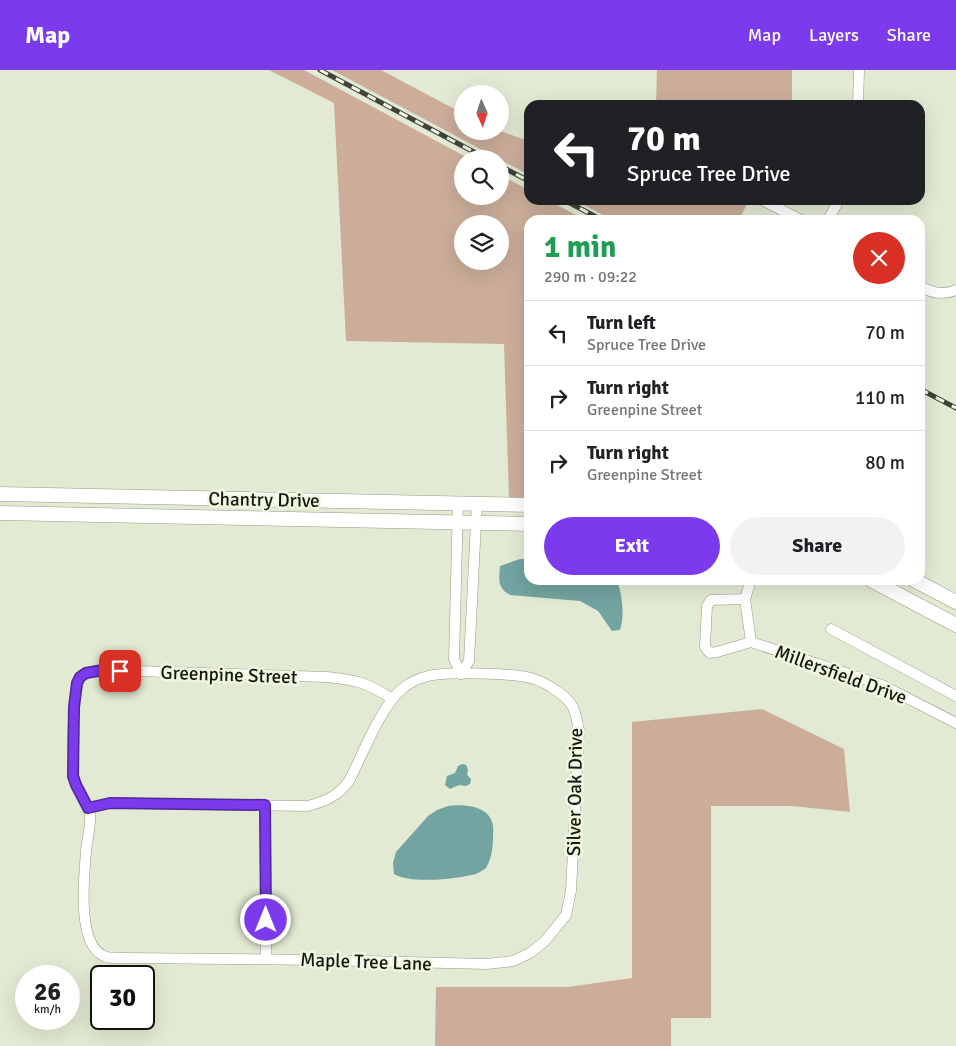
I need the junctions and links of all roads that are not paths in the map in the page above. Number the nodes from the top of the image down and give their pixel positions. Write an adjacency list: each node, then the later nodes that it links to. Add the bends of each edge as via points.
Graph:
1 (859, 70): 2 (street)
2 (858, 100)
3 (772, 205): 4 (street)
4 (791, 215)
5 (925, 288): 6 (street, via 934,292)
6 (955, 291)
7 (0, 494): 8 (street, Chantry Drive)
8 (458, 503): 9 (street, Chantry Drive); 12 (street)
9 (477, 503): 10 (street, Chantry Drive); 13 (street)
10 (524, 505)
11 (0, 513): 12 (street, Chantry Drive)
12 (457, 522): 13 (street, Chantry Drive); 23 (street, via 454,660)
13 (476, 523): 14 (street, Chantry Drive); 23 (street, via 469,661)
14 (524, 524)
15 (749, 585): 18 (street)
16 (880, 585): 20 (street)
17 (924, 585): 19 (street)
18 (745, 599): 22 (street); 22 (street, via 711,600 707,606 705,647 710,653)
19 (956, 602)
20 (956, 625)
21 (831, 629): 24 (street)
22 (751, 642): 26 (street, Millersfield Drive, via 882,685)
23 (462, 674): 25 (street, Silver Oak Drive, via 425,676); 30 (street, Silver Oak Drive, via 534,678 547,683 572,704 579,730 572,891 566,915 530,953)
24 (956, 696)
25 (391, 698): 27 (street, via 343,790 323,802 308,806); 28 (street, Greenpine Street, via 354,680 327,677 103,670 86,673 77,683 73,776)
26 (956, 723)
27 (265, 805): 28 (street, via 110,803); 29 (street)
28 (88, 808): 29 (street, Maple Tree Lane, via 84,916 90,942 100,954 125,958)
29 (266, 959): 30 (street, Maple Tree Lane, via 486,964)
30 (514, 960)

